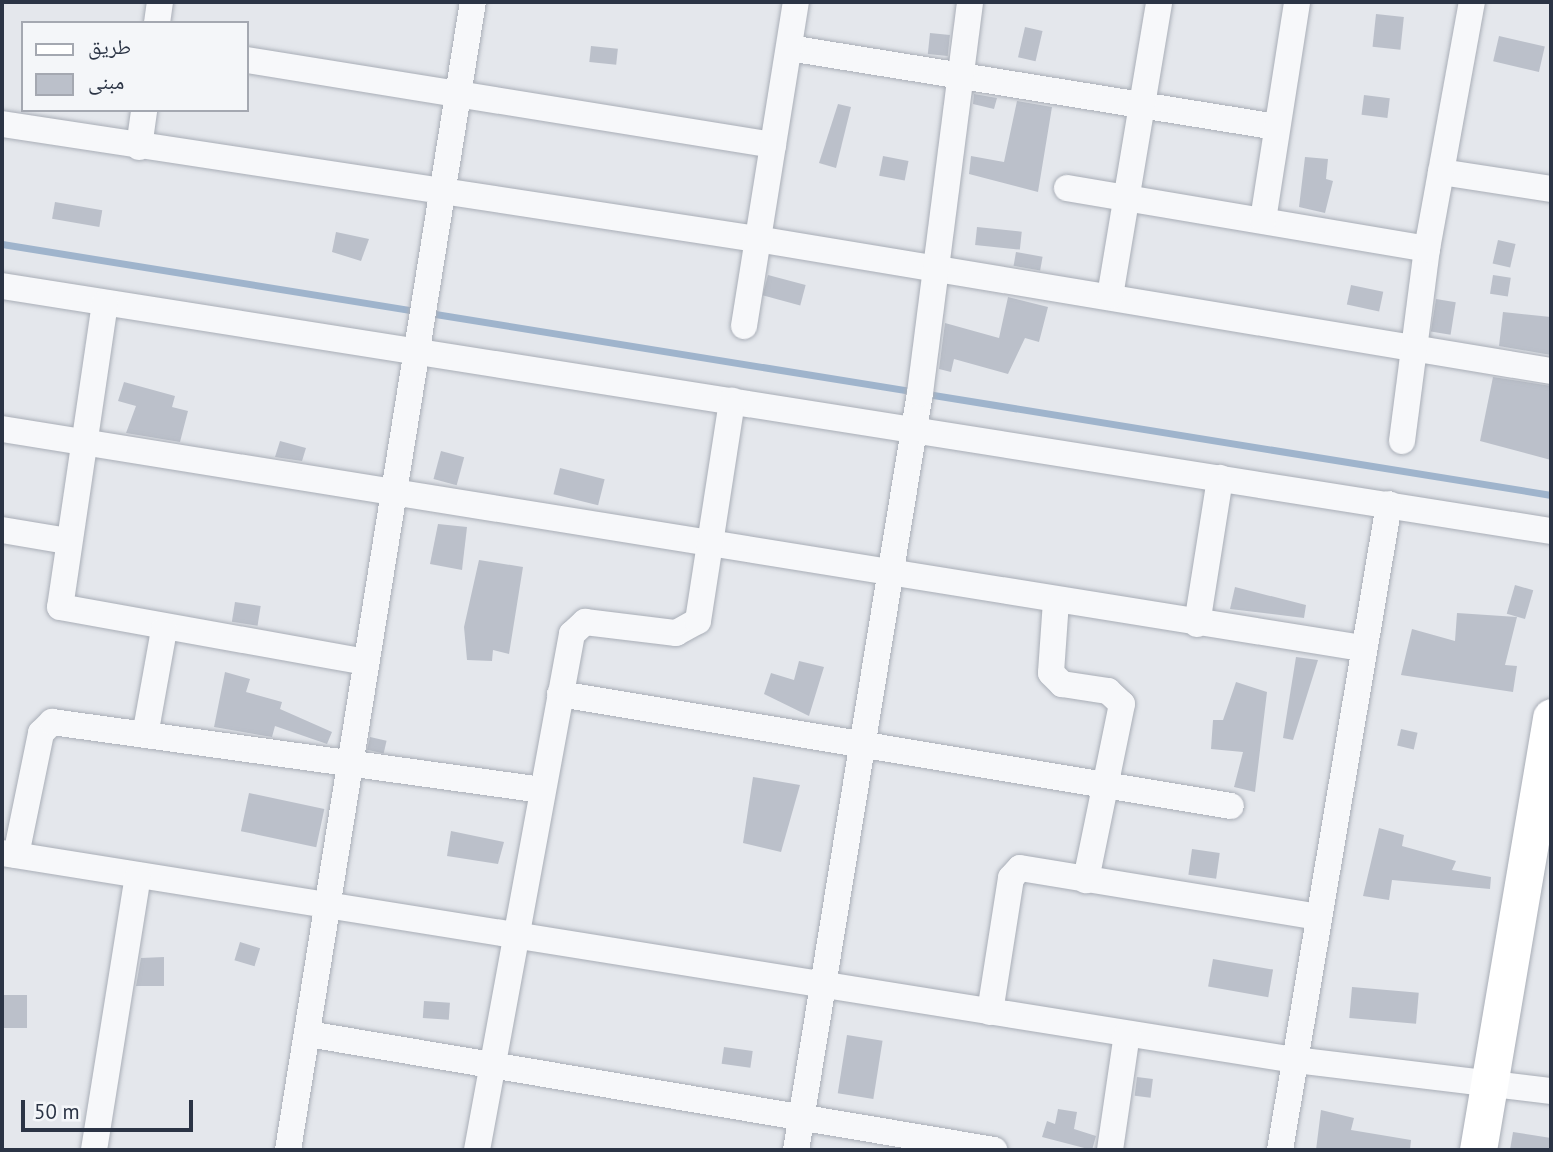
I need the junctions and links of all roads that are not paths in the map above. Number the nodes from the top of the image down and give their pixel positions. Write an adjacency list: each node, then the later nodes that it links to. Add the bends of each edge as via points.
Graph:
1 (160, 2): 8 (street)
2 (473, 2): 12 (street)
3 (796, 2): 9 (street)
4 (970, 2): 11 (street)
5 (1158, 2): 13 (street)
6 (1297, 2): 16 (street)
7 (1472, 2): 19 (street)
8 (157, 21)
9 (789, 48): 11 (street); 17 (street)
10 (248, 60): 12 (street)
11 (958, 75): 13 (street); 27 (street)
12 (458, 94): 17 (street); 22 (street)
13 (1143, 105): 16 (street); 23 (street)
14 (144, 112): 18 (street)
15 (2, 124): 18 (street)
16 (1276, 127): 24 (street)
17 (773, 145): 25 (street)
18 (139, 147): 22 (street)
19 (1441, 172): 21 (street); 26 (street)
20 (1067, 188): 23 (street)
21 (1551, 189)
22 (442, 193): 25 (street); 33 (street)
23 (1127, 198): 24 (street); 29 (street)
24 (1263, 220): 26 (street)
25 (757, 239): 27 (street); 31 (street)
26 (1427, 249): 32 (street)
27 (939, 268): 29 (street); 37 (street)
28 (2, 286): 30 (street)
29 (1110, 296): 32 (street)
30 (105, 303): 33 (street); 39 (street)
31 (744, 326)
32 (1412, 347): 34 (street); 38 (street)
33 (416, 351): 35 (street); 41 (street)
34 (1551, 371)
35 (733, 401): 37 (street); 46 (street)
36 (2, 429): 39 (street)
37 (914, 430): 40 (street); 47 (street)
38 (1402, 441)
39 (84, 442): 41 (street); 45 (street)
40 (1220, 478): 42 (street); 49 (street)
41 (393, 496): 46 (street); 52 (street)
42 (1389, 504): 44 (street); 51 (street)
43 (2, 530): 45 (street)
44 (1551, 531)
45 (68, 541): 50 (street, via 58,600 64,611)
46 (711, 545): 47 (street); 53 (street, via 701,615 691,628 676,633 582,622 572,634)
47 (891, 573): 48 (street); 56 (street)
48 (1056, 601): 49 (street); 58 (street, via 1051,673 1062,684 1114,694 1122,704)
49 (1197, 624): 51 (street)
50 (164, 630): 52 (street); 55 (street)
51 (1362, 648): 65 (street)
52 (366, 662): 57 (street)
53 (560, 694): 56 (street); 59 (street)
54 (1551, 717): 73 (main road)
55 (146, 730): 57 (street); 61 (street, via 46,723)
56 (863, 743): 58 (street); 67 (street)
57 (349, 762): 59 (street); 64 (street)
58 (1106, 785): 60 (street); 63 (street)
59 (540, 790): 66 (street)
60 (1231, 806)
61 (9, 854): 62 (street)
62 (138, 875): 64 (street); 77 (street)
63 (1086, 880): 65 (street); 68 (street, via 1020,868 1013,873)
64 (326, 905): 66 (street); 69 (street)
65 (1318, 917): 71 (street)
66 (513, 932): 67 (street); 72 (street)
67 (824, 985): 68 (street); 75 (street)
68 (990, 1012): 70 (street)
69 (307, 1034): 72 (street); 78 (street)
70 (1127, 1034): 71 (street); 82 (street)
71 (1295, 1060): 73 (street); 83 (street)
72 (488, 1063): 75 (street); 79 (street)
73 (1489, 1081): 74 (street); 84 (main road)
74 (1551, 1091)
75 (801, 1115): 76 (street); 80 (street)
76 (923, 1145): 81 (street)
77 (94, 1150)
78 (288, 1150)
79 (477, 1150)
80 (796, 1150)
81 (993, 1150)
82 (1110, 1150)
83 (1280, 1150)
84 (1478, 1150)

